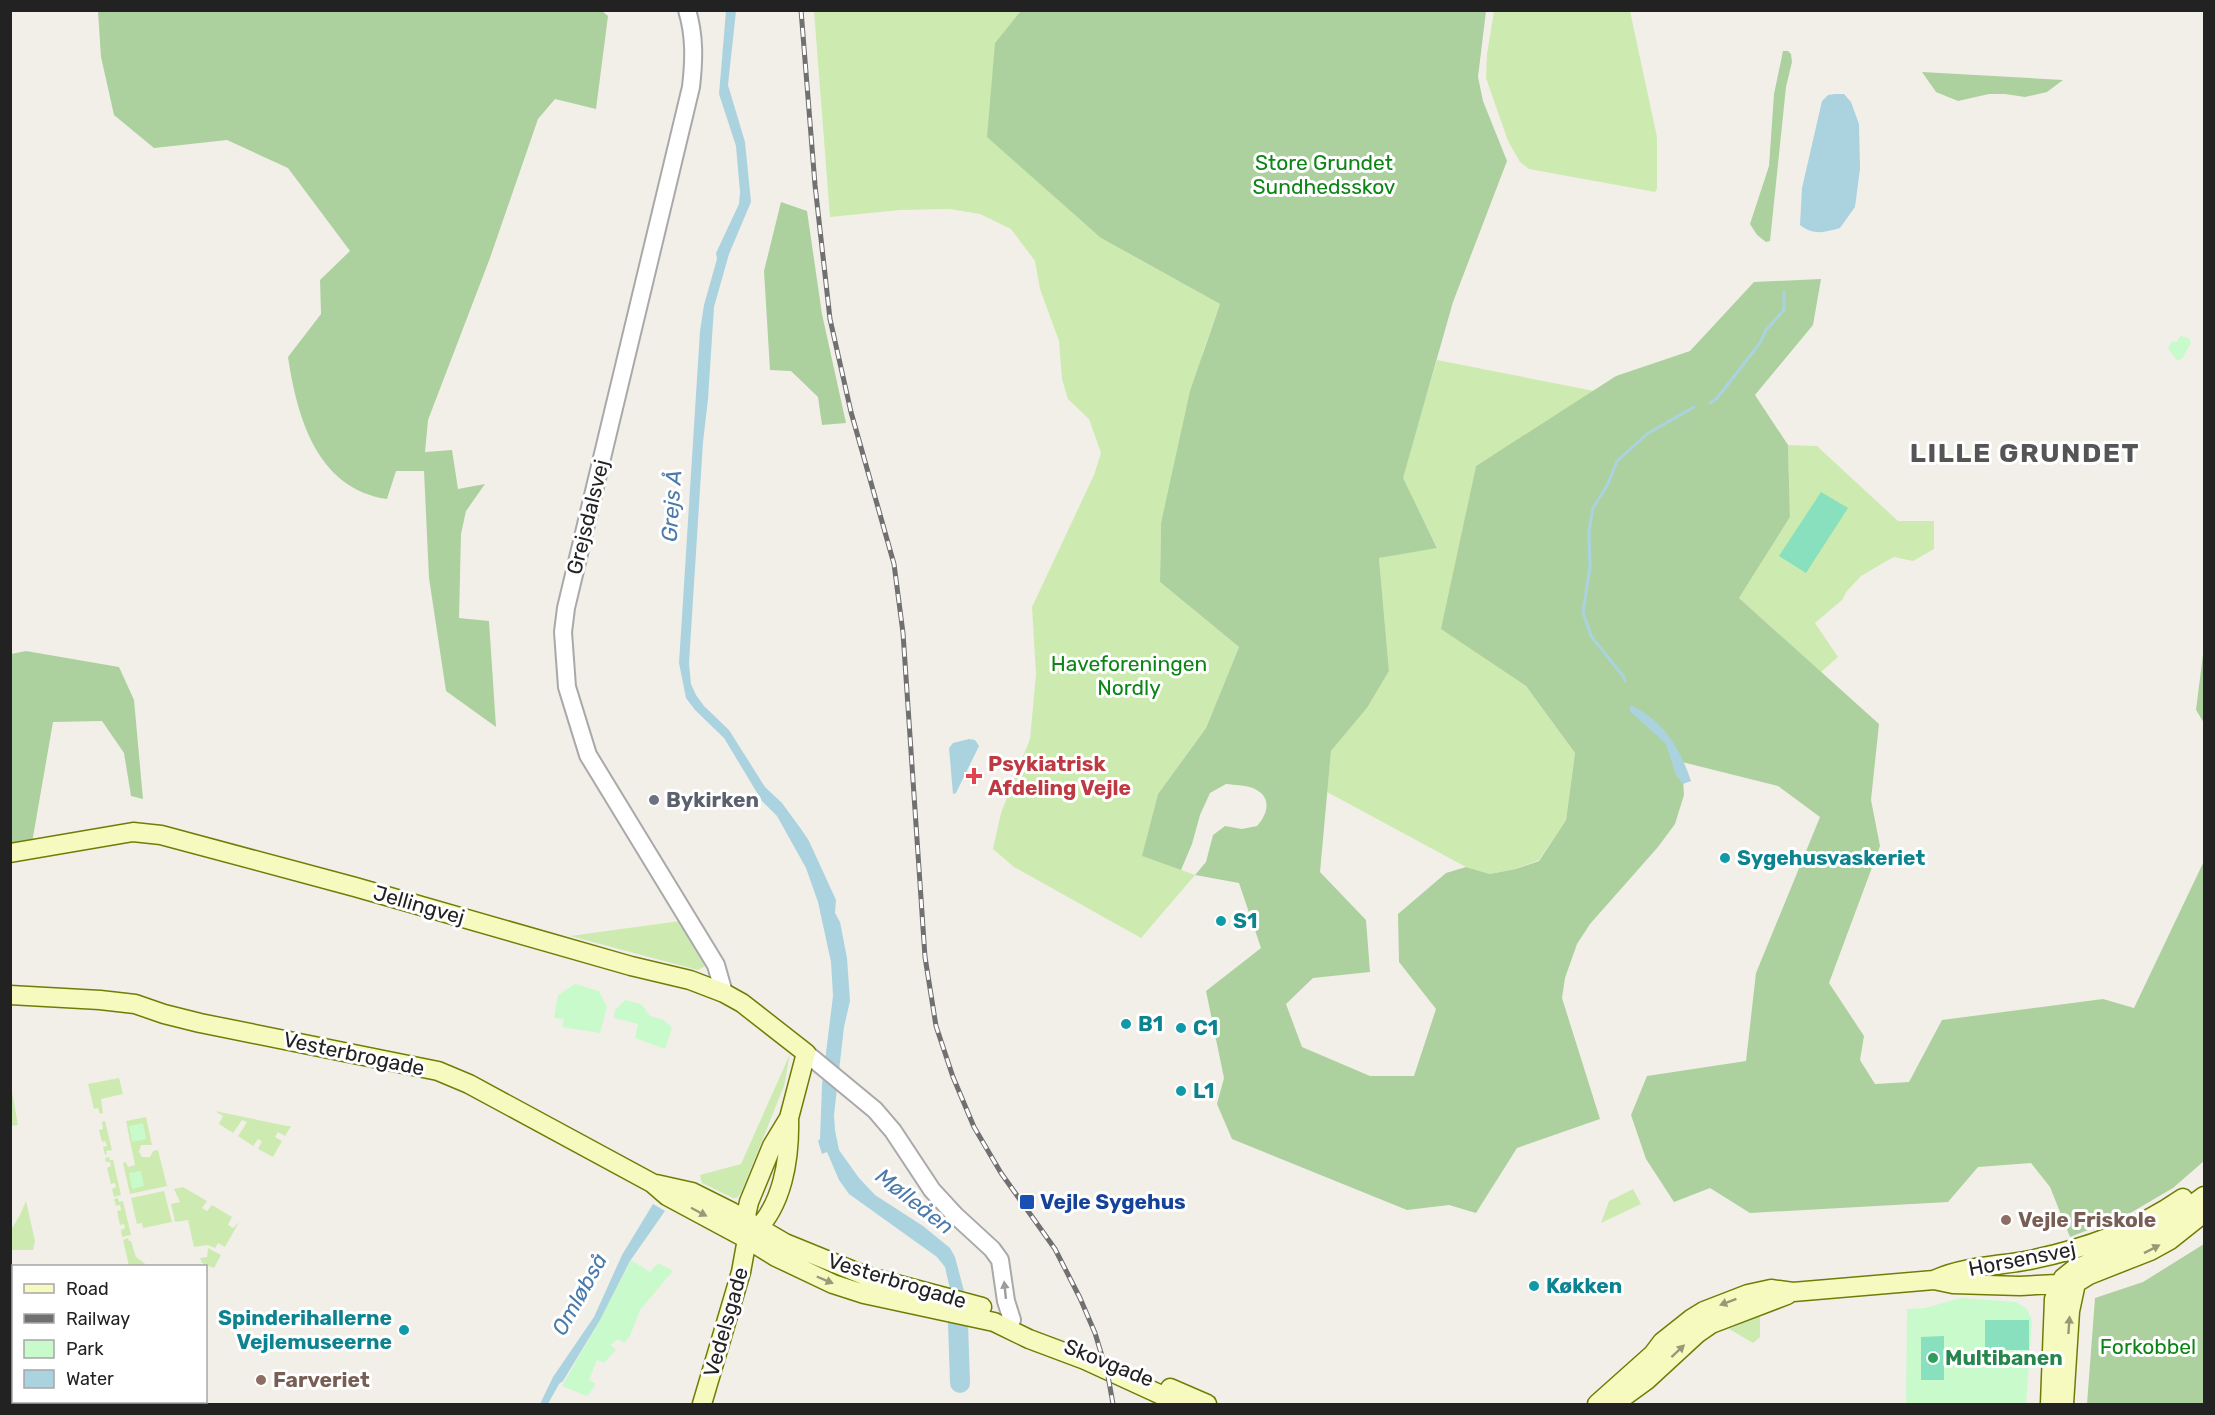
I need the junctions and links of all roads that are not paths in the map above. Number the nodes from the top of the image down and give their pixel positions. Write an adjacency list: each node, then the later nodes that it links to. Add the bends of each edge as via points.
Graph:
1 (687, 10): 3 (street, Grejsdalsvej, via 693,43 691,87 567,608 564,659 567,687 588,755 716,965)
2 (10, 853): 3 (main road, Jellingvej, via 148,832 690,980)
3 (724, 993): 5 (main road, Jellingvej, via 758,1013)
4 (10, 995): 9 (main road, Vesterbrogade, via 135,1004 200,1023 438,1071 652,1183 667,1196)
5 (812, 1057): 9 (main road, Vedelsgade, via 789,1118 772,1146 749,1202); 13 (street, one-way to 5, via 1000,1260 992,1249 932,1190 893,1131 874,1110)
6 (2205, 1184): 10 (main road, Horsensvej, via 2166,1210 2092,1245 2030,1260 1951,1272)
7 (2205, 1196): 11 (main road, via 2158,1230 2073,1270 2063,1278)
8 (2205, 1213): 11 (main road, Horsensvej, one-way to 8, via 2150,1251)
9 (751, 1229): 13 (main road, Vesterbrogade, via 869,1277 988,1309); 13 (main road, Vesterbrogade, one-way to 13, via 772,1255 833,1284); 15 (main road, Vedelsgade)
10 (1934, 1280): 11 (main road, Horsensvej, via 1981,1285); 12 (main road, Horsensvej)
11 (2067, 1284): 21 (main road, via 2054,1299); 22 (main road, one-way to 11, via 2071,1298)
12 (1793, 1292): 14 (main road, Horsensvej, one-way to 14, via 1771,1289 1748,1294 1704,1311); 20 (main road, Horsensvej, one-way to 12, via 1711,1324)
13 (1005, 1322): 16 (main road, Skovgade, via 1029,1339); 17 (main road, Skovgade, via 1112,1362)
14 (1662, 1342): 18 (main road); 19 (main road, Horsensvej)
15 (702, 1404)
16 (1181, 1404)
17 (1207, 1404)
18 (1587, 1404)
19 (1597, 1404)
20 (1614, 1404)
21 (2050, 1404)
22 (2064, 1404)

